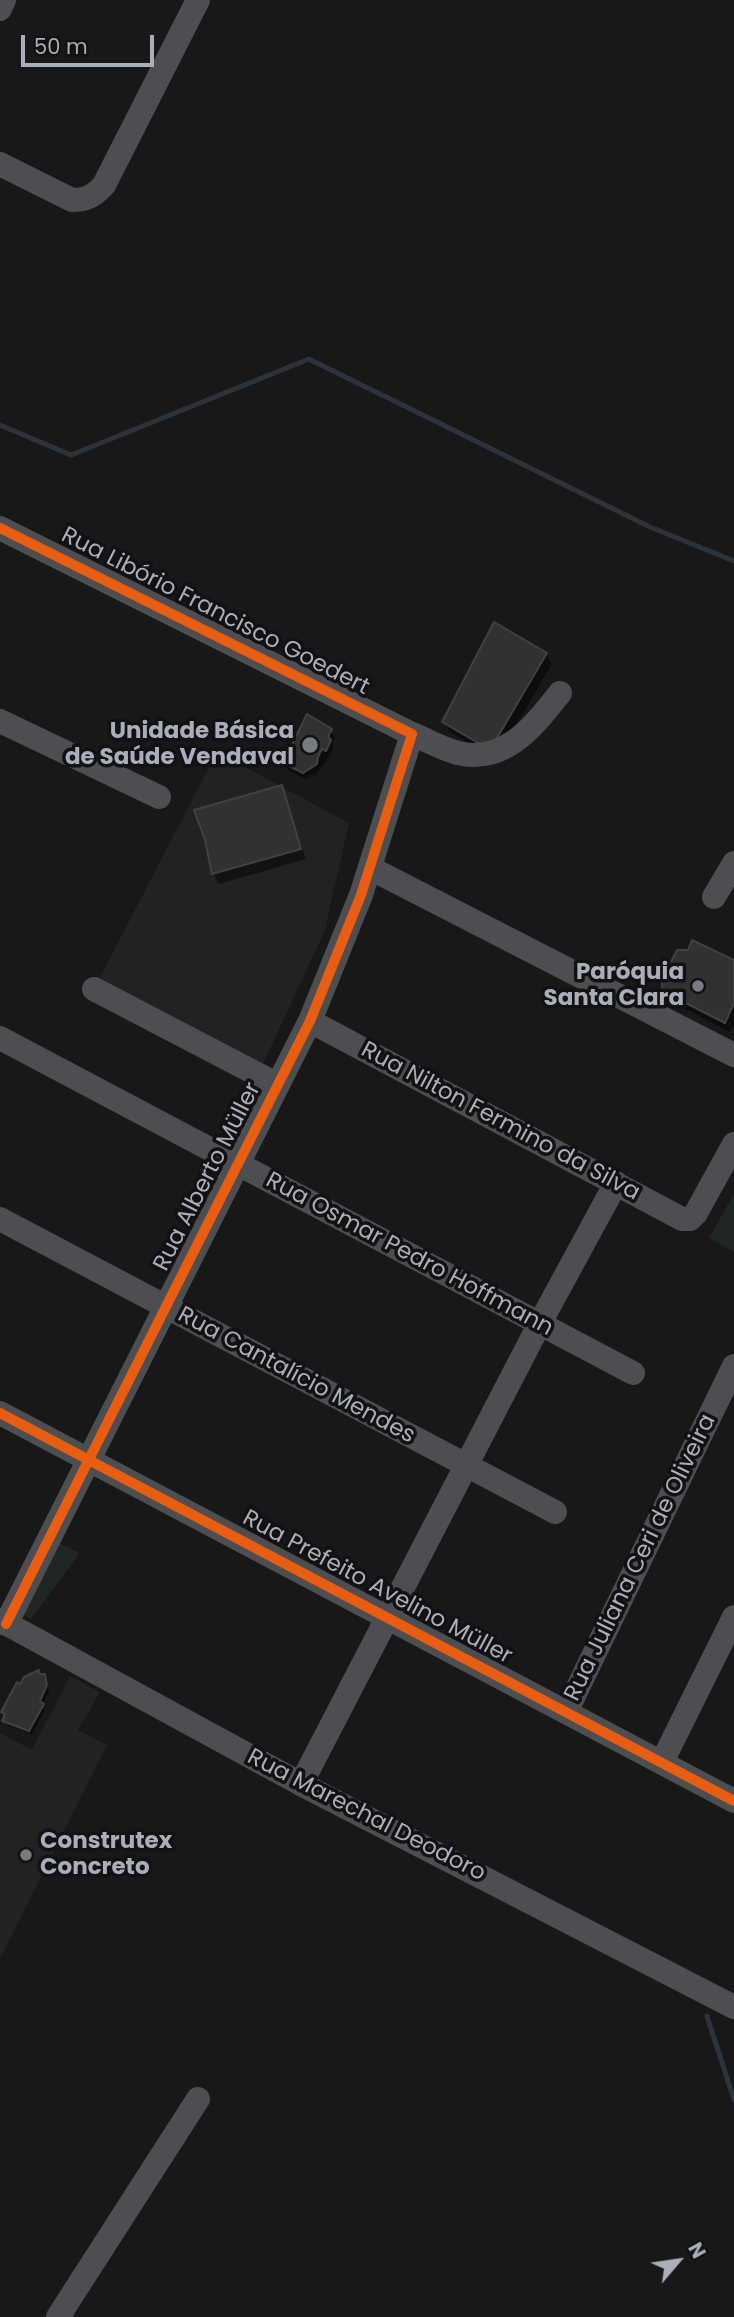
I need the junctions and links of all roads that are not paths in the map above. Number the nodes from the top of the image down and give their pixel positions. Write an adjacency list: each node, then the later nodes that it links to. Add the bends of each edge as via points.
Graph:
1 (4, 0): 3 (street)
2 (198, 0): 4 (street, via 104,185 85,200 72,200)
3 (0, 9)
4 (0, 164)
5 (0, 528): 8 (street, Rua Libório Francisco Goedert)
6 (560, 693): 8 (street, Rua Libório Francisco Goedert, via 533,728 492,753 459,753)
7 (0, 721): 9 (street)
8 (412, 734): 11 (street, Rua Alberto Müller)
9 (159, 797)
10 (734, 863): 12 (street)
11 (370, 868): 14 (street, Rua Alberto Müller); 16 (street)
12 (714, 897)
13 (94, 989): 17 (street)
14 (310, 1021): 17 (street, Rua Alberto Müller); 20 (street, Rua Nilton Fermino da Silva)
15 (0, 1038): 19 (street, Rua Osmar Pedro Hoffmann)
16 (734, 1055)
17 (278, 1085): 19 (street, Rua Alberto Müller)
18 (734, 1144): 20 (street, Rua Nilton Fermino da Silva, via 691,1219 682,1219)
19 (238, 1164): 22 (street, Rua Alberto Müller); 23 (street, Rua Osmar Pedro Hoffmann)
20 (616, 1183): 23 (street)
21 (0, 1219): 22 (street, Rua Cantalício Mendes)
22 (166, 1307): 27 (street, Rua Alberto Müller); 28 (street, Rua Cantalício Mendes)
23 (540, 1323): 25 (street, Rua Osmar Pedro Hoffmann); 28 (street)
24 (734, 1366): 33 (street, Rua Juliana Ceri de Oliveira)
25 (633, 1373)
26 (0, 1413): 27 (street, Rua Prefeito Avelino Müller)
27 (89, 1460): 30 (street, Rua Prefeito Avelino Müller); 32 (street, Rua Alberto Müller)
28 (465, 1466): 29 (street, Rua Cantalício Mendes); 30 (street)
29 (555, 1513)
30 (387, 1617): 33 (street, Rua Prefeito Avelino Müller); 35 (street)
31 (734, 1617): 34 (street)
32 (3, 1622): 35 (street, Rua Marechal Deodoro)
33 (566, 1712): 34 (street, Rua Prefeito Avelino Müller)
34 (663, 1762): 36 (street, Rua Prefeito Avelino Müller)
35 (302, 1784): 37 (street, Rua Marechal Deodoro)
36 (734, 1801)
37 (734, 2007)
38 (198, 2099): 39 (street)
39 (58, 2317)

